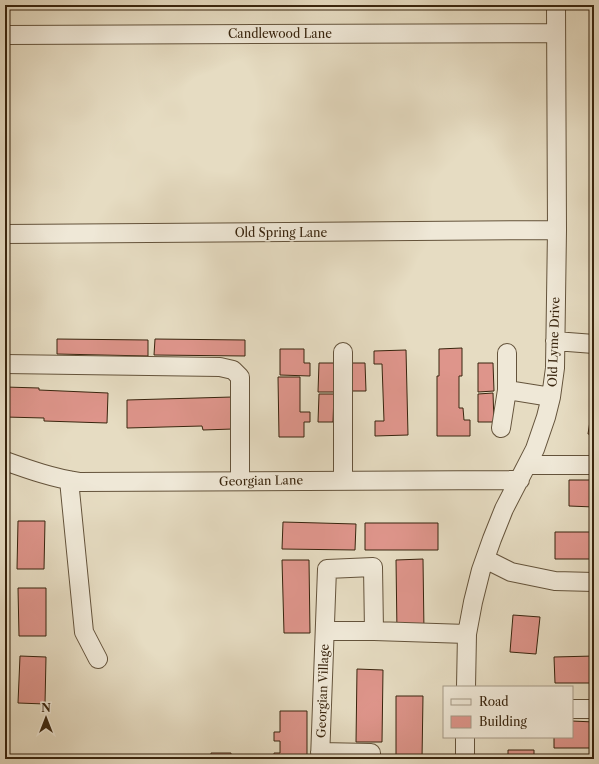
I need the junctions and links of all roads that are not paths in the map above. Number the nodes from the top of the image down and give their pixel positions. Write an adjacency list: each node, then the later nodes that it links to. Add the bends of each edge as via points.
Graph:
1 (556, 5): 2 (street, Old Lyme Drive)
2 (556, 33): 3 (street, Candlewood Lane); 4 (street, Old Lyme Drive)
3 (5, 35)
4 (557, 230): 5 (street, Old Spring Lane); 6 (street, Old Lyme Drive)
5 (5, 234)
6 (556, 341): 7 (street); 12 (street, Old Lyme Drive)
7 (594, 344)
8 (343, 352): 19 (street)
9 (507, 353): 11 (street)
10 (5, 364): 18 (street, via 220,367 233,370 240,377)
11 (508, 390): 12 (street); 13 (street)
12 (552, 397): 16 (street, Old Lyme Drive, via 535,449)
13 (501, 428)
14 (5, 461): 17 (street, Georgian Lane)
15 (594, 465): 16 (street, Georgian Lane)
16 (523, 473): 19 (street, Georgian Lane); 20 (street, Old Lyme Drive, via 504,509)
17 (69, 480): 18 (street, Georgian Lane); 25 (street, via 84,632)
18 (240, 480): 19 (street, Georgian Lane)
19 (343, 480)
20 (485, 559): 21 (street, via 511,572 555,581); 24 (street, Old Lyme Drive)
21 (594, 582)
22 (325, 631): 23 (street, Georgian Village); 23 (street, Georgian Village, via 327,569 373,567); 30 (street, Georgian Village)
23 (374, 631): 24 (street, Georgian Village)
24 (467, 634): 26 (street, Old Lyme Drive)
25 (98, 659)
26 (466, 686)
27 (573, 709): 28 (street)
28 (594, 709)
29 (466, 738): 32 (street)
30 (320, 756): 31 (street, Georgian Village, via 371,752)
31 (371, 759)
32 (465, 759)

